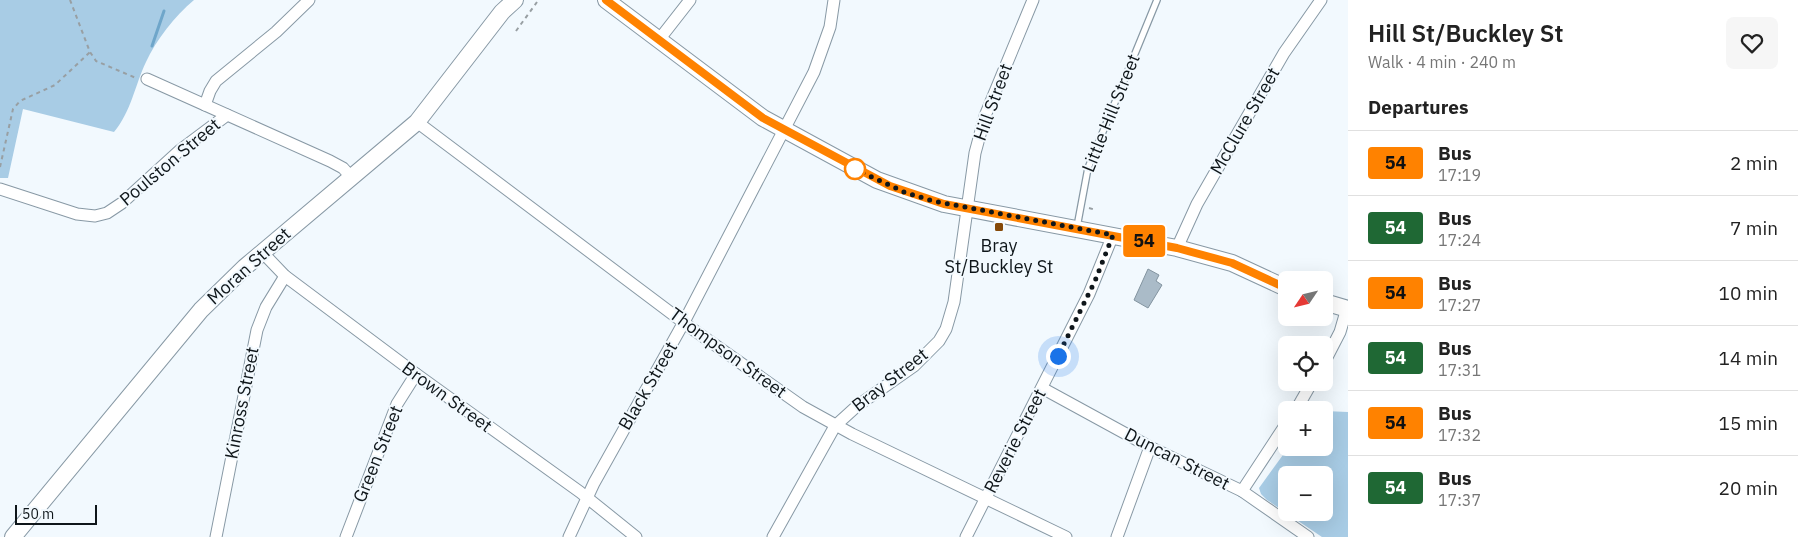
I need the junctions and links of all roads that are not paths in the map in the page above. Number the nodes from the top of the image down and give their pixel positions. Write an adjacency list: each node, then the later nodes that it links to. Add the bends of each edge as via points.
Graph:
1 (309, 0): 12 (street, Poulston Street, via 216,81)
2 (515, 0): 9 (street, Moran Street)
3 (606, 0): 10 (street)
4 (690, 0): 10 (street)
5 (834, 0): 15 (street, Black Street, via 826,42)
6 (1032, 0): 18 (street, Hill Street, via 986,116 975,153)
7 (1157, 0): 19 (lane, Little Hill Street, via 1088,168)
8 (1321, 0): 21 (street, McClure Street, via 1284,53 1196,204)
9 (505, 6): 14 (street, Moran Street)
10 (658, 41): 15 (street)
11 (147, 79): 12 (street)
12 (205, 106): 13 (street)
13 (226, 115): 16 (street, via 330,161); 17 (street, Poulston Street, via 107,213 95,216 77,214)
14 (417, 122): 16 (street, Moran Street); 27 (street, Thompson Street)
15 (783, 130): 18 (street, via 877,180 922,198); 27 (street, Black Street)
16 (352, 178): 22 (street, Moran Street)
17 (0, 189)
18 (966, 208): 19 (street); 31 (street, Bray Street, via 954,302 939,341 914,366 857,406)
19 (1077, 229): 20 (street)
20 (1113, 235): 21 (street); 30 (street, Reverie Street, via 1095,281)
21 (1177, 248): 24 (street, via 1232,263)
22 (262, 252): 23 (street, Brown Street); 37 (street, Moran Street, via 201,310)
23 (285, 276): 29 (street, Brown Street); 38 (street, Kinross Street, via 266,307 257,330)
24 (1278, 284)
25 (1333, 304): 26 (street)
26 (1348, 308): 28 (street)
27 (684, 322): 31 (street, Thompson Street, via 774,388); 35 (street, Black Street)
28 (1333, 346)
29 (416, 374): 35 (street, Brown Street); 39 (street, Green Street, via 397,404)
30 (1042, 388): 33 (street, Duncan Street); 36 (street, Reverie Street)
31 (835, 426): 36 (street, Thompson Street); 42 (street, Bray Street)
32 (1278, 436): 34 (street)
33 (1150, 447): 34 (street, Duncan Street); 45 (street)
34 (1242, 491): 46 (street, Duncan Street)
35 (586, 497): 40 (street, Black Street); 41 (street, Brown Street)
36 (986, 498): 43 (street, Reverie Street); 44 (street, Thompson Street)
37 (13, 537)
38 (216, 537)
39 (346, 537)
40 (569, 537)
41 (636, 537)
42 (773, 537)
43 (966, 537)
44 (1066, 537)
45 (1117, 537)
46 (1308, 537)

